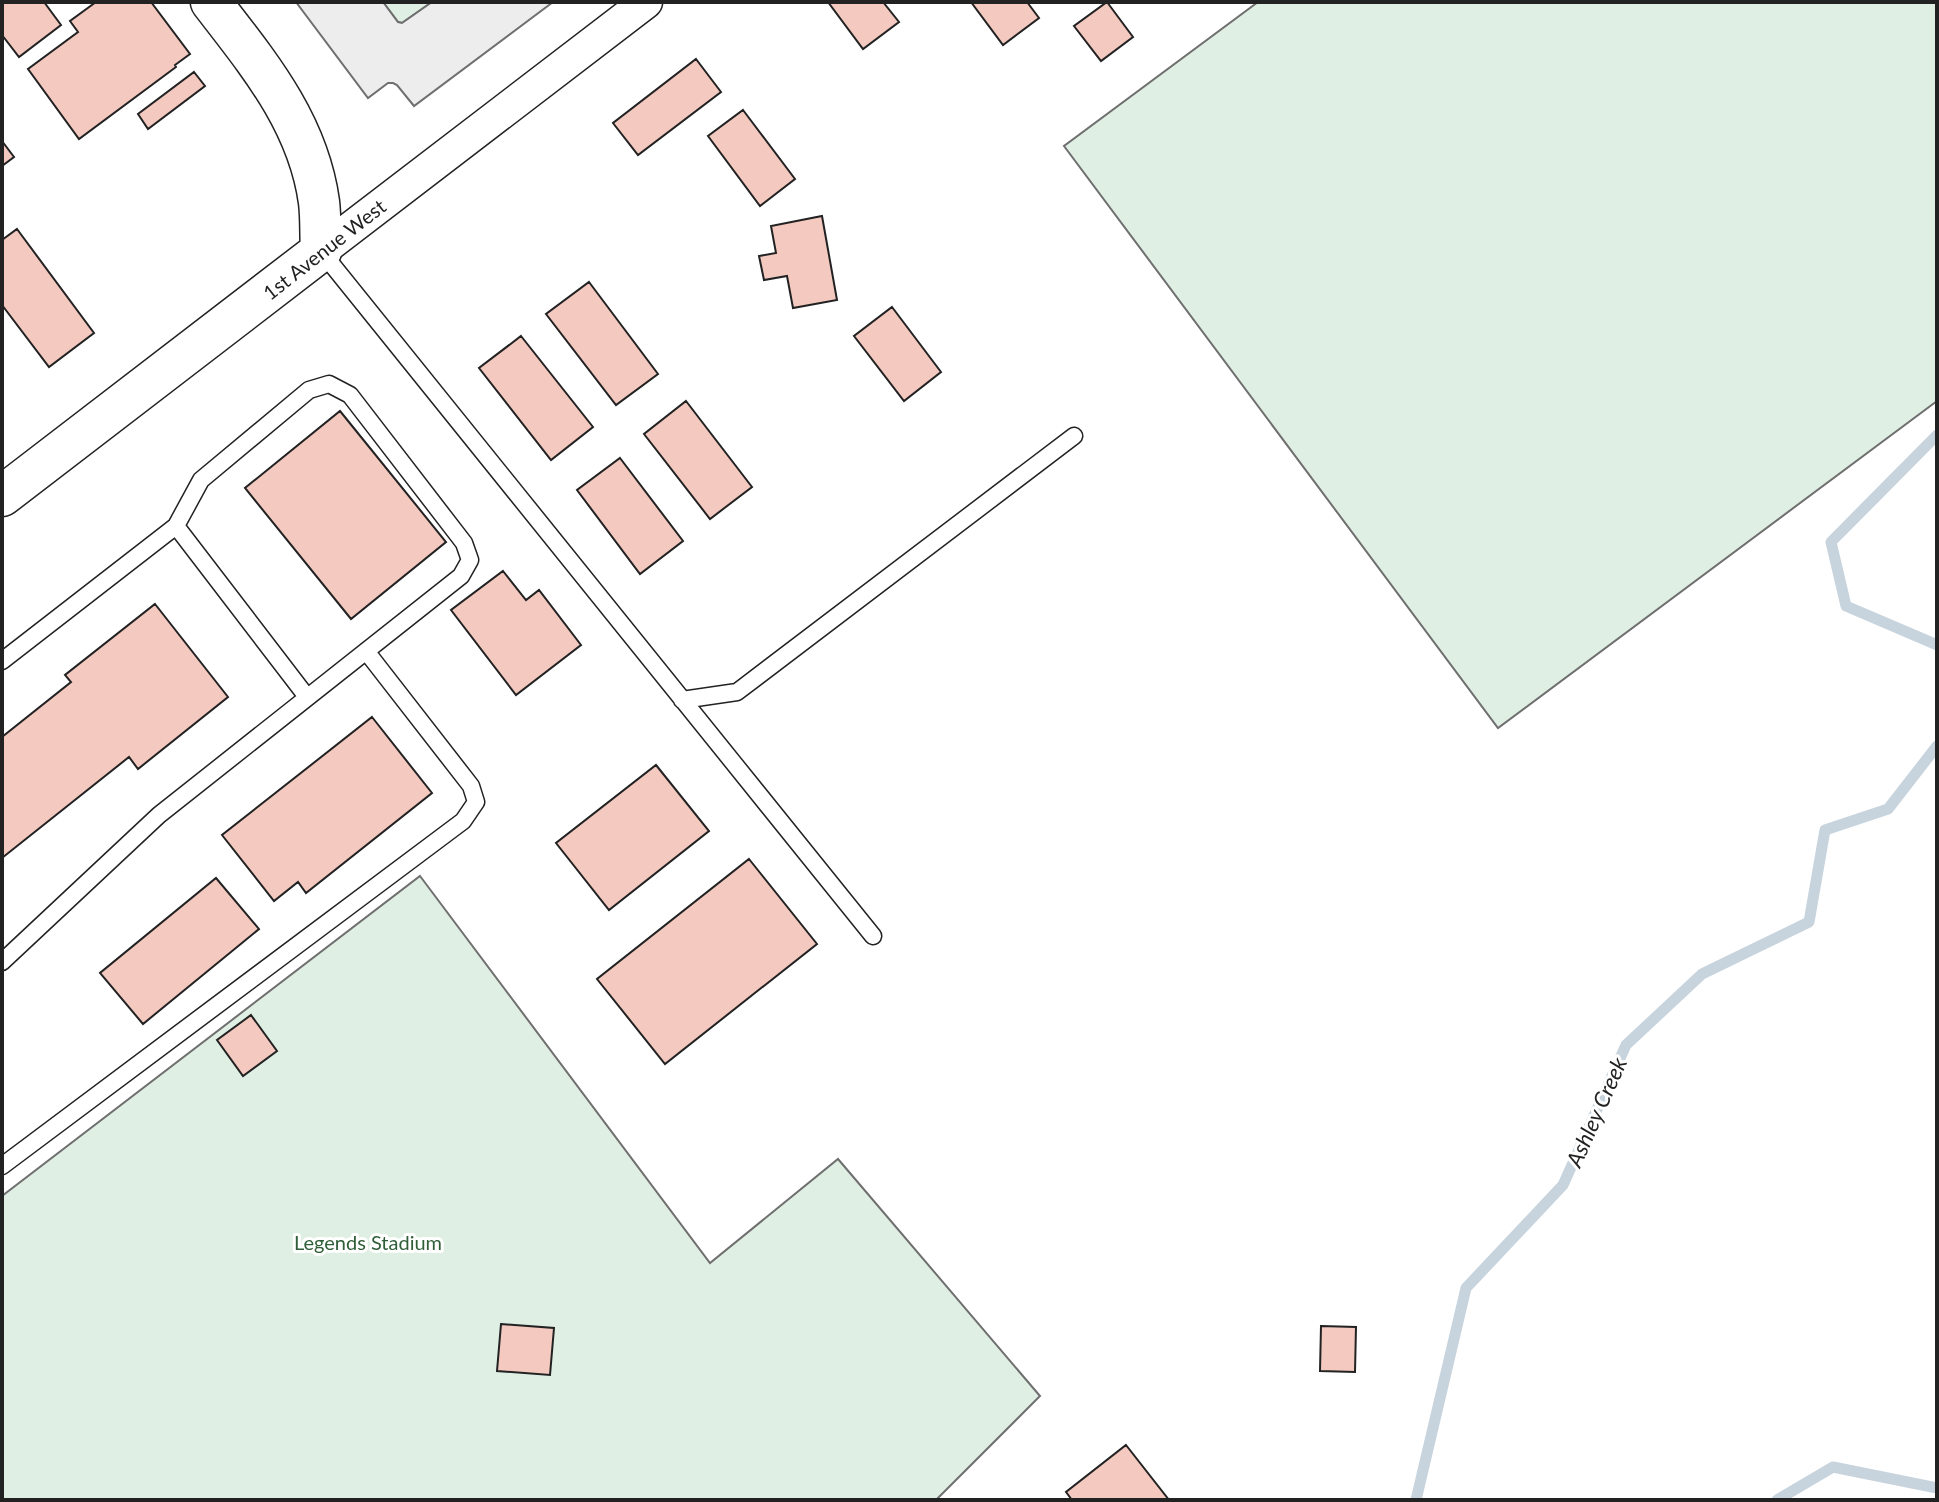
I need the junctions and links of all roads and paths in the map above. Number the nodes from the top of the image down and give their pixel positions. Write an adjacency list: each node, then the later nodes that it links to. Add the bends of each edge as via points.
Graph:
1 (211, 2): 3 (street, via 271,80 299,132 319,201)
2 (646, 2): 3 (street, 1st Avenue West)
3 (321, 251): 5 (street, 1st Avenue West); 10 (lane)
4 (1074, 436): 10 (lane, via 737,692)
5 (2, 496)
6 (176, 526): 7 (lane, via 201,480 309,390 329,384 350,395 464,543 470,560 461,576); 8 (lane); 9 (lane)
7 (366, 651): 9 (lane); 13 (lane, via 471,786 476,802 463,821)
8 (2, 661)
9 (307, 697): 12 (lane, via 159,815)
10 (682, 700): 11 (lane)
11 (873, 936)
12 (2, 962)
13 (2, 1166)

